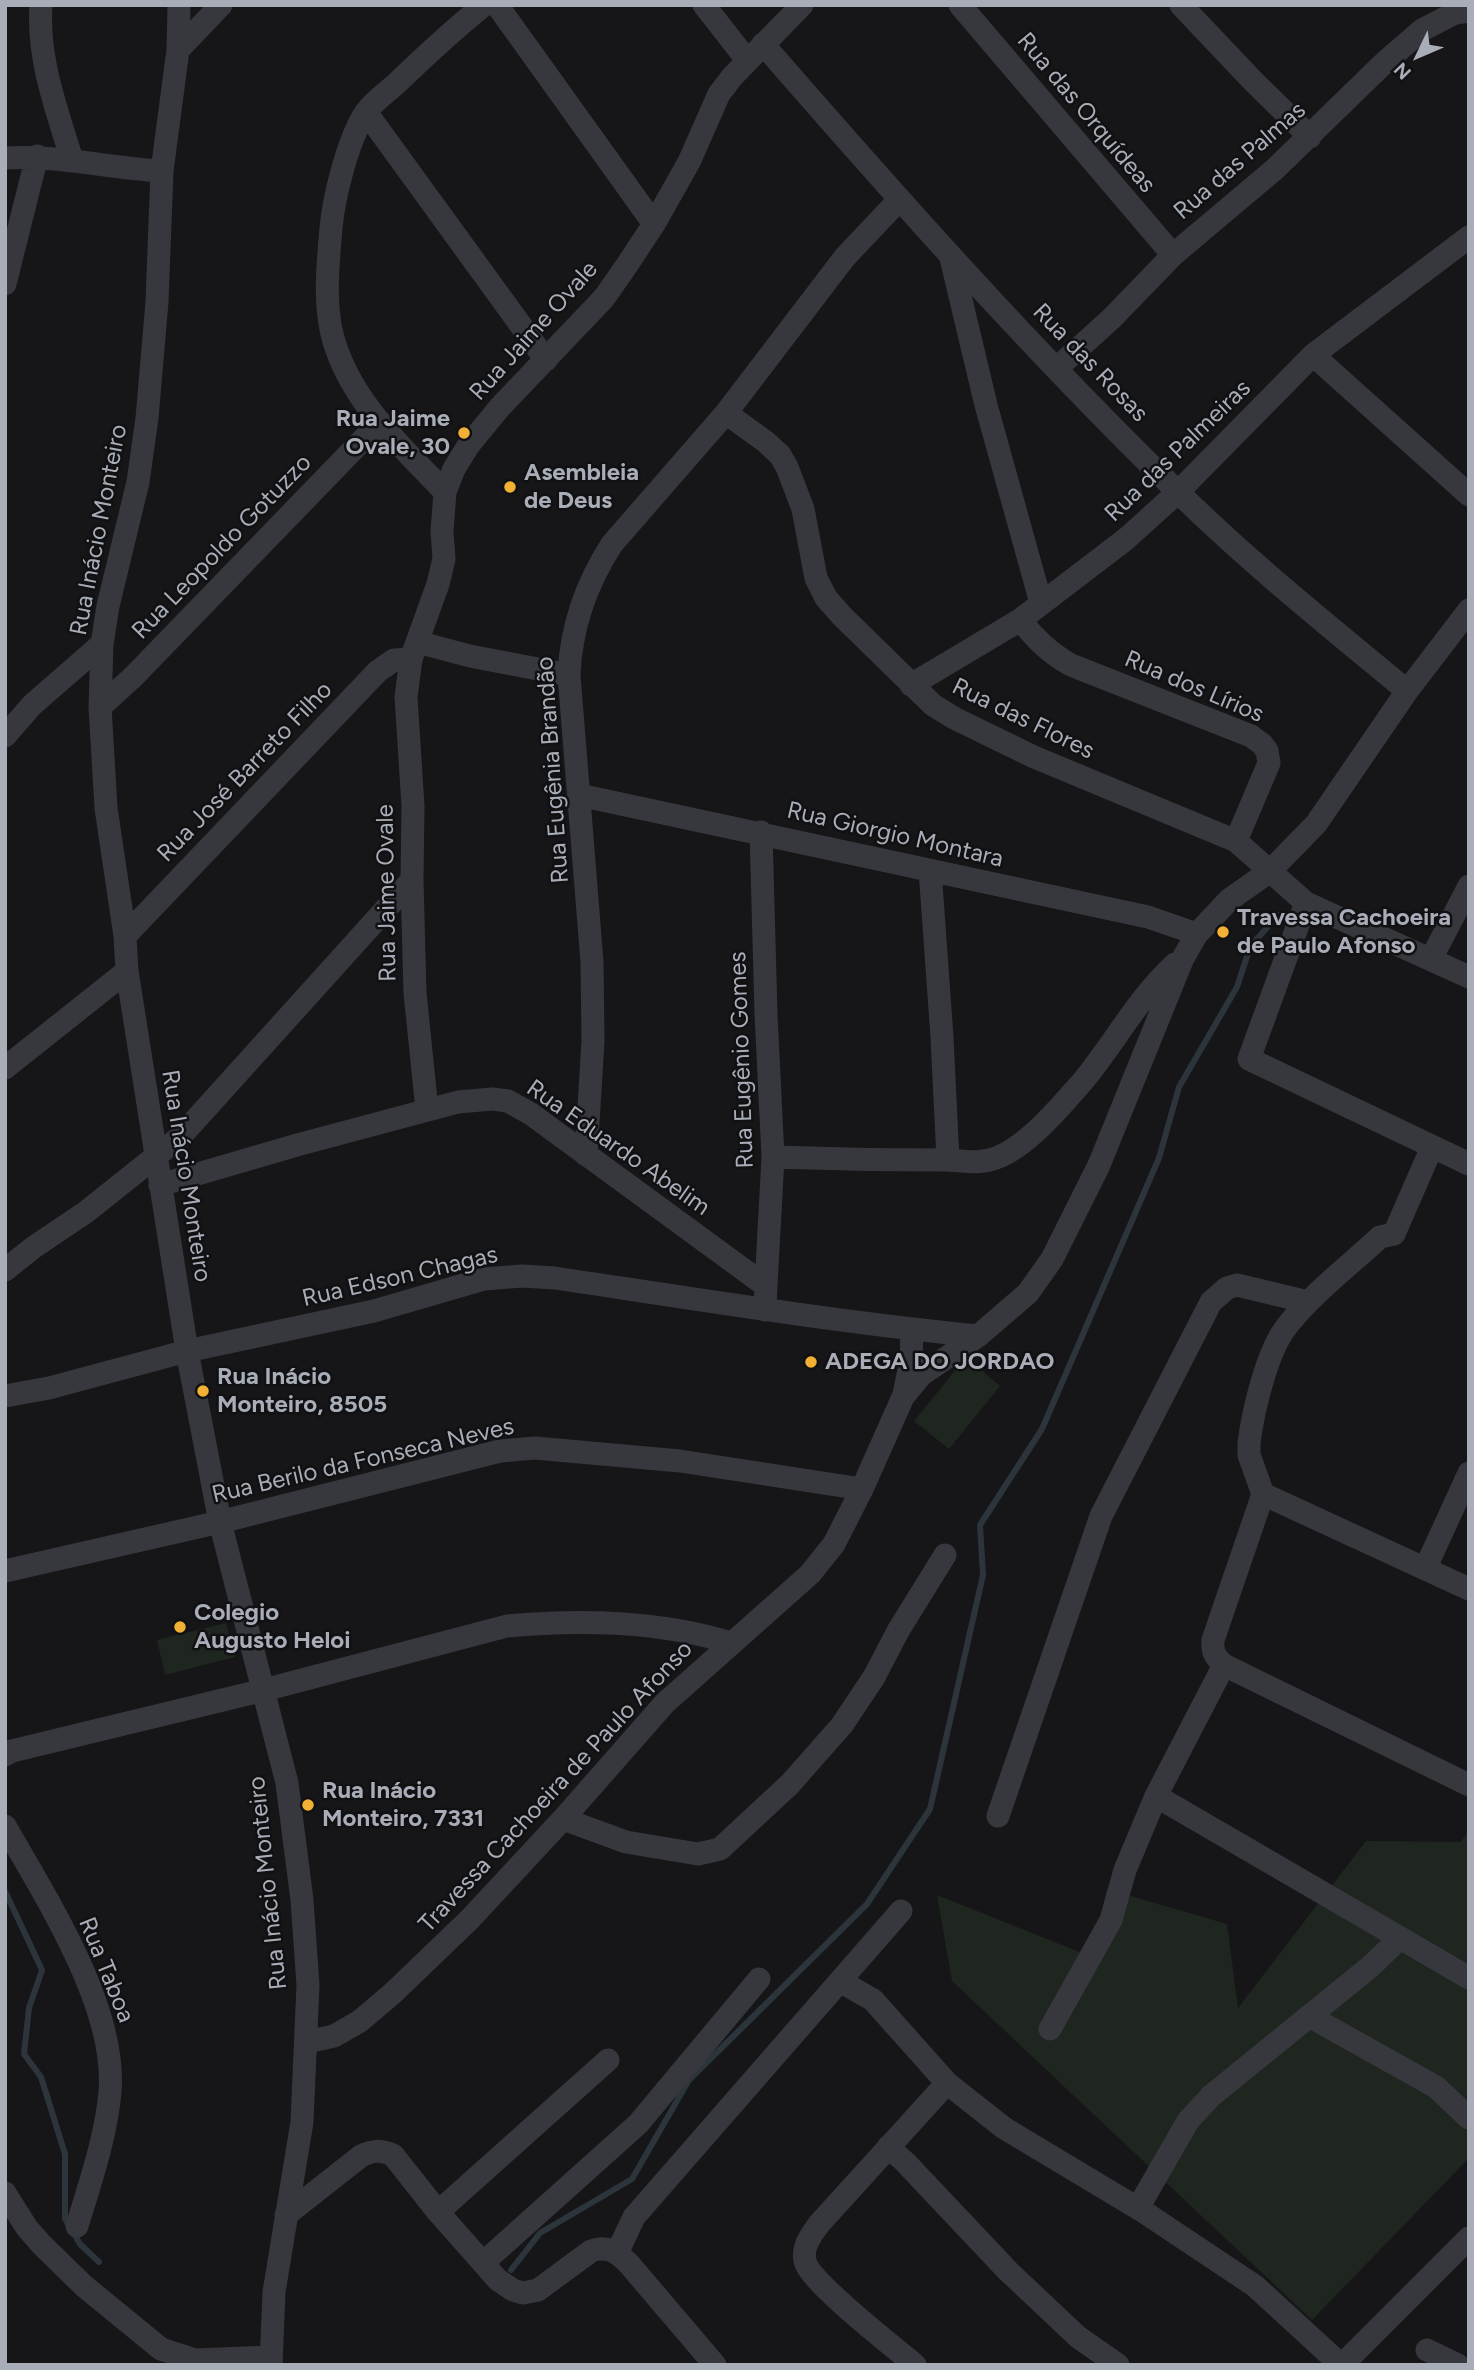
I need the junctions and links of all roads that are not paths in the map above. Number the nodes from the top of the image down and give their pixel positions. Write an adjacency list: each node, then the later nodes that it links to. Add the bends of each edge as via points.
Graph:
1 (41, 5): 17 (street, via 44,64)
2 (179, 5): 11 (street, Rua Inácio Monteiro)
3 (221, 5): 11 (street)
4 (484, 5): 13 (street)
5 (497, 5): 20 (street)
6 (704, 5): 12 (street, Rua das Rosas)
7 (802, 5): 12 (street, Rua Jaime Ovale)
8 (960, 5): 23 (street, Rua das Orquídeas)
9 (1181, 5): 14 (street)
10 (1459, 14): 14 (street, Rua das Palmas, via 1422,30)
11 (178, 50): 18 (street, Rua Inácio Monteiro)
12 (755, 52): 19 (street, Rua das Rosas); 20 (street, Rua Jaime Ovale, via 719,94)
13 (366, 112): 26 (street); 29 (street, via 339,182 332,217 328,301 340,358 355,389)
14 (1310, 137): 23 (street, Rua das Palmas)
15 (37, 156): 16 (street); 17 (street); 24 (street)
16 (5, 158)
17 (72, 160): 18 (street)
18 (162, 171): 36 (street, Rua Inácio Monteiro, via 147,418 138,482)
19 (899, 200): 22 (street, Rua das Rosas); 28 (street, Rua Eugênia Brandão, via 822,285)
20 (654, 225): 26 (street, Rua Jaime Ovale, via 604,298)
21 (1468, 238): 25 (street, Rua das Palmeiras)
22 (950, 254): 27 (street, Rua das Rosas); 33 (street)
23 (1172, 255): 27 (street, Rua das Palmas)
24 (5, 284)
25 (1314, 355): 31 (street, Rua das Palmeiras); 32 (street)
26 (546, 360): 30 (street, Rua Jaime Ovale, via 468,446)
27 (1057, 368): 31 (street, Rua das Rosas)
28 (726, 413): 38 (street, Rua Eugênia Brandão, via 597,566 570,647); 39 (street, Rua das Flores, via 766,442 787,467 803,509 816,579 826,598)
29 (380, 422): 30 (street); 41 (street, Rua Leopoldo Gotuzzo)
30 (445, 492): 37 (street, Rua Jaime Ovale, via 444,559)
31 (1178, 492): 33 (street, Rua das Palmeiras); 40 (street, Rua das Rosas, via 1273,581)
32 (1469, 495)
33 (1041, 604): 35 (street, Rua das Palmeiras)
34 (1469, 610): 40 (street, Travessa Cachoeira de Paulo Afonso)
35 (1020, 620): 39 (street, Rua das Palmeiras); 45 (street, Rua dos Lírios, via 1062,660 1262,744 1269,763)
36 (102, 644): 41 (street, Rua Inácio Monteiro); 42 (street)
37 (414, 650): 38 (street); 48 (street, Rua Jaime Ovale, via 406,697); 52 (street, Rua José Barreto Filho, via 378,671)
38 (569, 675): 43 (street, Rua Eugênia Brandão)
39 (911, 685): 45 (street, Rua das Flores, via 965,724)
40 (1406, 691): 47 (street, Travessa Cachoeira de Paulo Afonso, via 1316,824)
41 (100, 707): 52 (street, Rua Inácio Monteiro, via 106,808)
42 (5, 736)
43 (579, 794): 44 (street, Rua Giorgio Montara); 60 (street, Rua Eugênia Brandão, via 592,962)
44 (761, 832): 46 (street, Rua Giorgio Montara); 61 (street, Rua Eugênio Gomes)
45 (1236, 841): 47 (street, Rua das Flores)
46 (930, 870): 51 (street, Rua Giorgio Montara, via 1148,917); 63 (street)
47 (1270, 871): 50 (street, Rua das Flores); 51 (street, Travessa Cachoeira de Paulo Afonso, via 1229,900)
48 (412, 880): 58 (street, Rua Jaime Ovale, via 415,993); 62 (street, via 196,1120)
49 (1469, 886): 54 (street)
50 (1306, 902): 54 (street, Rua das Flores); 59 (street, via 1250,1059)
51 (1197, 934): 53 (street, Travessa Cachoeira de Paulo Afonso)
52 (125, 936): 55 (street, Rua Inácio Monteiro)
53 (1183, 958): 63 (street, via 1139,1003 1084,1079 1045,1122 997,1158 976,1163); 71 (street, Travessa Cachoeira de Paulo Afonso, via 1099,1165 1052,1259 1028,1293)
54 (1431, 960): 56 (street, Rua das Flores)
55 (128, 971): 57 (street); 62 (street, Rua Inácio Monteiro)
56 (1469, 977)
57 (5, 1068)
58 (427, 1110): 60 (street, Rua Eduardo Abelim, via 492,1098 508,1101); 65 (street, Rua Eduardo Abelim)
59 (1432, 1147): 64 (street); 68 (street, via 1394,1234 1380,1237)
60 (586, 1155): 67 (street, Rua Eduardo Abelim)
61 (773, 1157): 63 (street); 67 (street, Rua Eugênio Gomes)
62 (155, 1158): 65 (street, Rua Inácio Monteiro); 66 (street)
63 (948, 1160)
64 (1469, 1164)
65 (160, 1185): 72 (street, Rua Inácio Monteiro)
66 (5, 1270)
67 (766, 1286): 69 (street)
68 (1308, 1302): 77 (street, via 1274,1346 1250,1432 1249,1455); 89 (street, via 1237,1285 1211,1303 1101,1516)
69 (765, 1310): 70 (street, Rua Edson Chagas); 72 (street, Rua Edson Chagas, via 522,1276 484,1279 373,1311)
70 (912, 1330): 71 (street, Rua Edson Chagas); 74 (street, Travessa Cachoeira de Paulo Afonso)
71 (978, 1336): 74 (street, Travessa Cachoeira de Paulo Afonso, via 921,1375)
72 (187, 1351): 73 (street, Rua Edson Chagas); 78 (street, Rua Inácio Monteiro)
73 (5, 1396)
74 (904, 1397): 76 (street, Travessa Cachoeira de Paulo Afonso)
75 (1469, 1473): 80 (street)
76 (862, 1489): 78 (street, Rua Berilo da Fonseca Neves, via 680,1461 535,1448 500,1451); 83 (street, Travessa Cachoeira de Paulo Afonso, via 834,1544 810,1574)
77 (1263, 1494): 80 (street); 84 (street, via 1213,1640 1212,1650)
78 (220, 1522): 81 (street, Rua Berilo da Fonseca Neves); 85 (street, Rua Inácio Monteiro)
79 (945, 1555): 90 (street, via 842,1725 790,1784 720,1849 698,1854 626,1842)
80 (1425, 1569): 82 (street)
81 (5, 1571)
82 (1469, 1588)
83 (731, 1643): 85 (street, via 658,1627 545,1622 507,1626); 90 (street, Travessa Cachoeira de Paulo Afonso, via 665,1703)
84 (1224, 1665): 87 (street); 88 (street)
85 (264, 1690): 86 (street); 99 (street, Rua Inácio Monteiro, via 287,1783 302,1900)
86 (5, 1755)
87 (1469, 1785)
88 (1156, 1796): 93 (street); 98 (street, via 1125,1870 1111,1920)
89 (998, 1816)
90 (562, 1819): 99 (street, Travessa Cachoeira de Paulo Afonso, via 470,1919 393,1993 334,2036)
91 (5, 1826): 108 (street, Rua Taboa, via 82,1971 109,2056 106,2120)
92 (901, 1912): 96 (street)
93 (1400, 1938): 94 (street); 97 (street)
94 (1469, 1978)
95 (759, 1979): 111 (street, via 638,2124)
96 (840, 1981): 101 (street, via 873,2000); 110 (street, via 634,2217)
97 (1309, 2016): 102 (street, via 1436,2087); 105 (street, via 1211,2096 1188,2121)
98 (1050, 2029)
99 (307, 2042): 107 (street, Rua Inácio Monteiro, via 302,2122)
100 (608, 2060): 106 (street)
101 (947, 2082): 103 (street); 105 (street, via 1004,2128)
102 (1469, 2118)
103 (888, 2147): 115 (street, via 819,2224 805,2245 806,2263 821,2283); 116 (street, via 1018,2281 1079,2337)
104 (5, 2193): 113 (street, via 42,2245 161,2349 195,2360)
105 (1138, 2208): 117 (street, via 1255,2286)
106 (438, 2212): 107 (street, via 393,2155 382,2150 361,2156); 111 (street)
107 (286, 2215): 113 (street, Rua Inácio Monteiro, via 274,2292)
108 (77, 2226)
109 (1469, 2238): 117 (street)
110 (617, 2253): 111 (street, via 599,2248 591,2251 538,2290 523,2293 498,2280); 114 (street)
111 (484, 2262)
112 (1427, 2350): 118 (street)
113 (270, 2361)
114 (715, 2365)
115 (915, 2365)
116 (1118, 2365)
117 (1342, 2365)
118 (1458, 2365)

